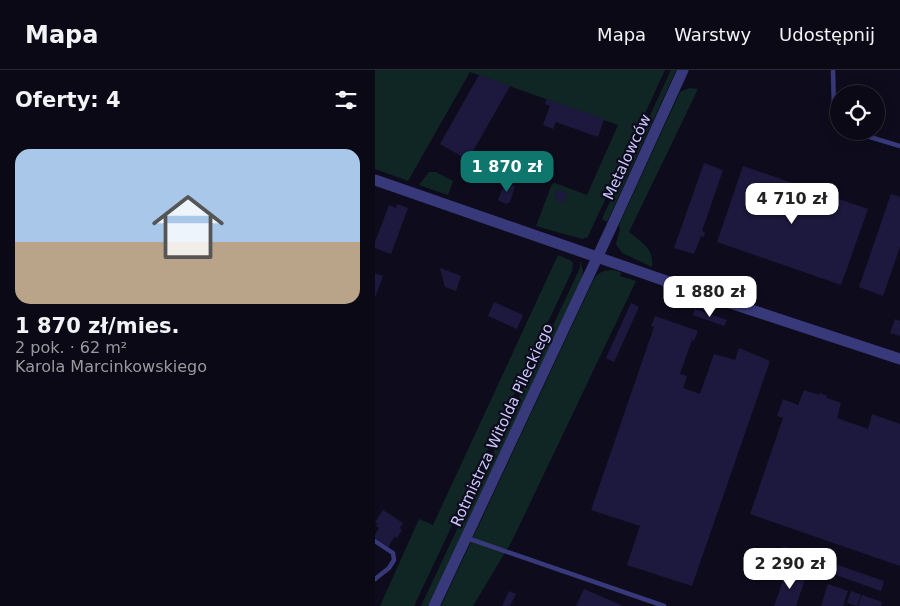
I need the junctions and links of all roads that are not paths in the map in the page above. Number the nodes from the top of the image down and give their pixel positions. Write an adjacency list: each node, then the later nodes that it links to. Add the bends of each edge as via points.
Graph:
1 (683, 70): 7 (street, Metalowców)
2 (833, 70): 3 (lane)
3 (833, 85)
4 (880, 140): 5 (lane)
5 (900, 146)
6 (375, 180): 7 (street)
7 (597, 256): 8 (street); 9 (street, Rotmistrza Witolda Pileckiego)
8 (900, 360)
9 (466, 538): 12 (street, Rotmistrza Witolda Pileckiego); 13 (lane)
10 (375, 541): 11 (lane, via 393,553 394,560)
11 (375, 579)
12 (434, 606)
13 (664, 606)

